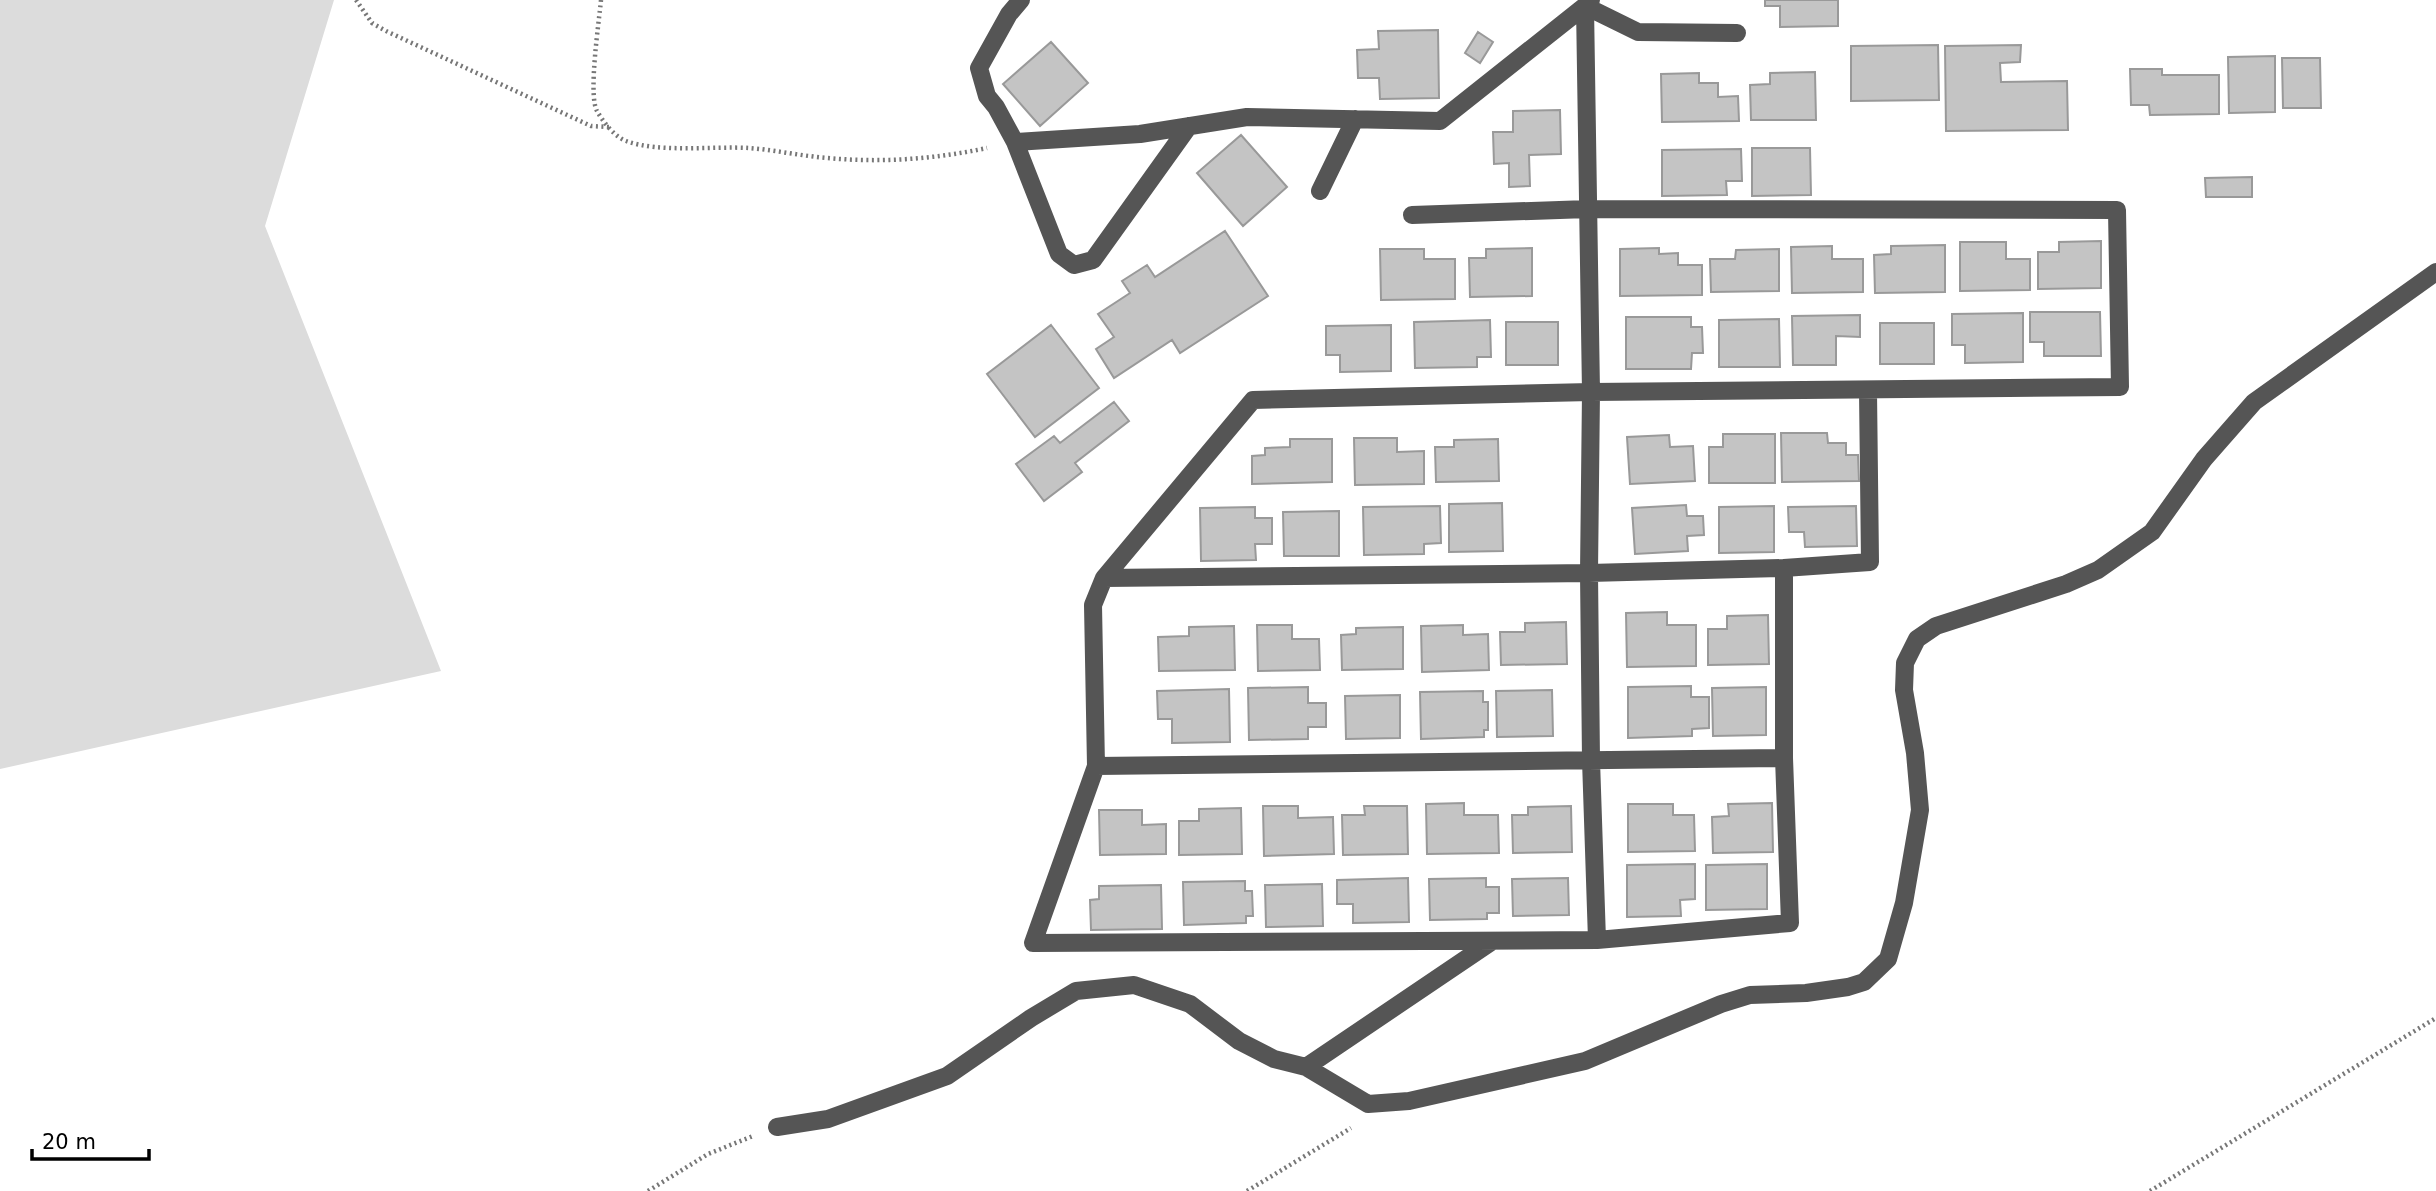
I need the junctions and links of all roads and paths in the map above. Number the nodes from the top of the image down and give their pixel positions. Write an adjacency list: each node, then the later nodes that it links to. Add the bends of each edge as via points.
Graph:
1 (356, 0): 8 (path, via 372,23 386,31 591,126)
2 (601, 0): 8 (path, via 595,109)
3 (1021, 0): 9 (street, via 979,68 986,96)
4 (1588, 3): 5 (street, via 1638,32); 6 (street, via 1440,121); 11 (street)
5 (1737, 33)
6 (1354, 119): 7 (street, via 1247,117); 10 (street)
7 (1189, 126): 9 (street); 9 (street, via 1093,260 1074,265 1059,254)
8 (609, 127): 9 (path, via 623,140 642,145 749,148 875,160 947,156)
9 (1015, 142)
10 (1320, 191)
11 (1588, 209): 12 (street); 14 (street, via 2117,210 2120,387); 15 (street)
12 (1412, 215)
13 (2436, 272): 26 (street, via 2254,402 2204,458 2152,532 2098,570 1936,626 1917,639 1905,663 1904,690 1920,810 1904,903 1888,959 1864,982 1806,993 1750,995 1585,1061)
14 (1868, 391): 15 (street); 16 (street, via 1870,562)
15 (1591, 392): 17 (street); 18 (street, via 1253,400)
16 (1784, 568): 17 (street); 19 (street)
17 (1589, 573): 18 (street); 20 (street)
18 (1104, 578): 21 (street, via 1093,605)
19 (1784, 758): 20 (street); 22 (street, via 1790,923)
20 (1591, 760): 21 (street); 22 (street)
21 (1097, 766): 23 (street, via 1033,943)
22 (1597, 940): 23 (street)
23 (1491, 942): 25 (street)
24 (2436, 1018): 30 (path)
25 (1306, 1067): 26 (street, via 1368,1104); 27 (street, via 1274,1059 1239,1041 1189,1004 1134,985 1088,989 1031,1017 947,1076 828,1119)
26 (1387, 1103): 29 (path)
27 (776, 1127): 28 (path, via 708,1154)
28 (648, 1191)
29 (1247, 1191)
30 (2150, 1191)

